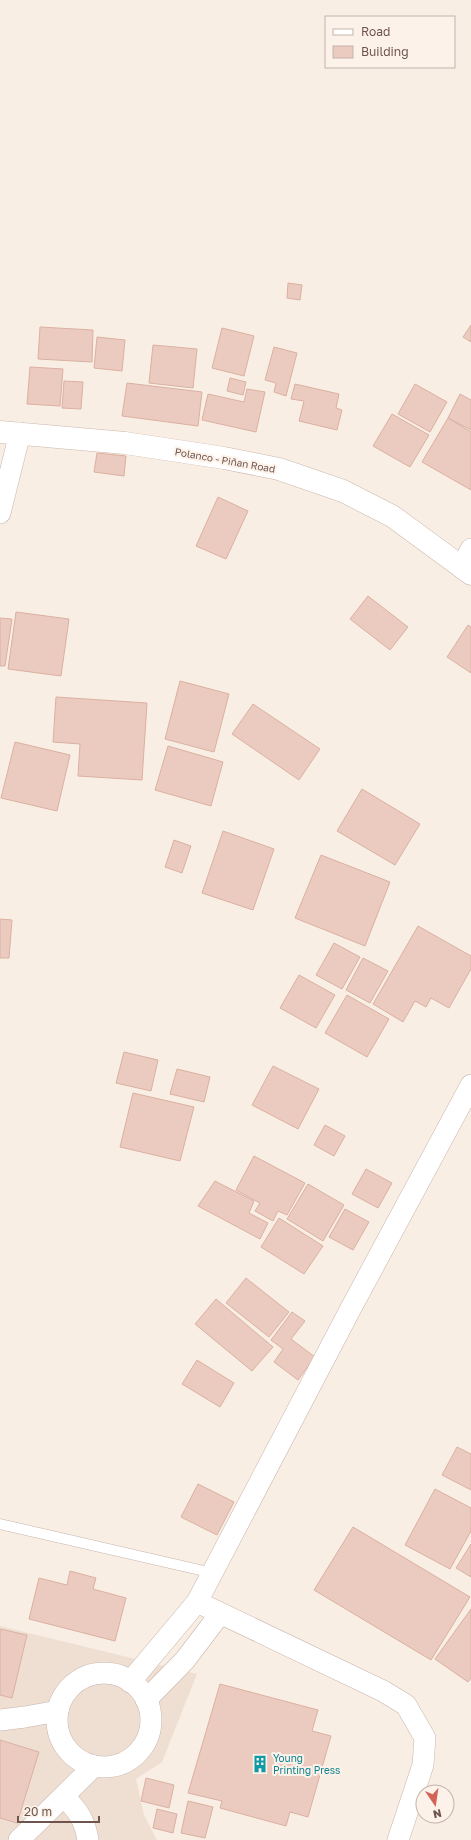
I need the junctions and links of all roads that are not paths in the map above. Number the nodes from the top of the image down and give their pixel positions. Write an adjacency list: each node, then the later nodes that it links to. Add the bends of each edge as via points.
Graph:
1 (10, 432): 2 (street); 3 (main road, Polanco - Piñan Road, via 132,444 279,469 343,491 392,516)
2 (0, 513)
3 (468, 564)
4 (471, 1085): 6 (street)
5 (0, 1524): 6 (lane)
6 (213, 1573): 7 (street)
7 (198, 1602): 8 (street); 9 (street)
8 (220, 1614): 10 (street, via 185,1660); 17 (street, via 383,1691 406,1705 425,1738 423,1765)
9 (130, 1682): 10 (street, via 139,1689); 11 (street, via 120,1676 109,1674 87,1677 68,1690)
10 (146, 1700): 13 (street, via 150,1712 150,1725 148,1738 141,1749 132,1758 120,1764)
11 (58, 1711): 12 (street); 13 (street, via 59,1735 64,1746 82,1762)
12 (0, 1720)
13 (94, 1766): 14 (street)
14 (64, 1797): 15 (street); 16 (street, via 78,1810 86,1827)
15 (19, 1840)
16 (88, 1840)
17 (398, 1840)

